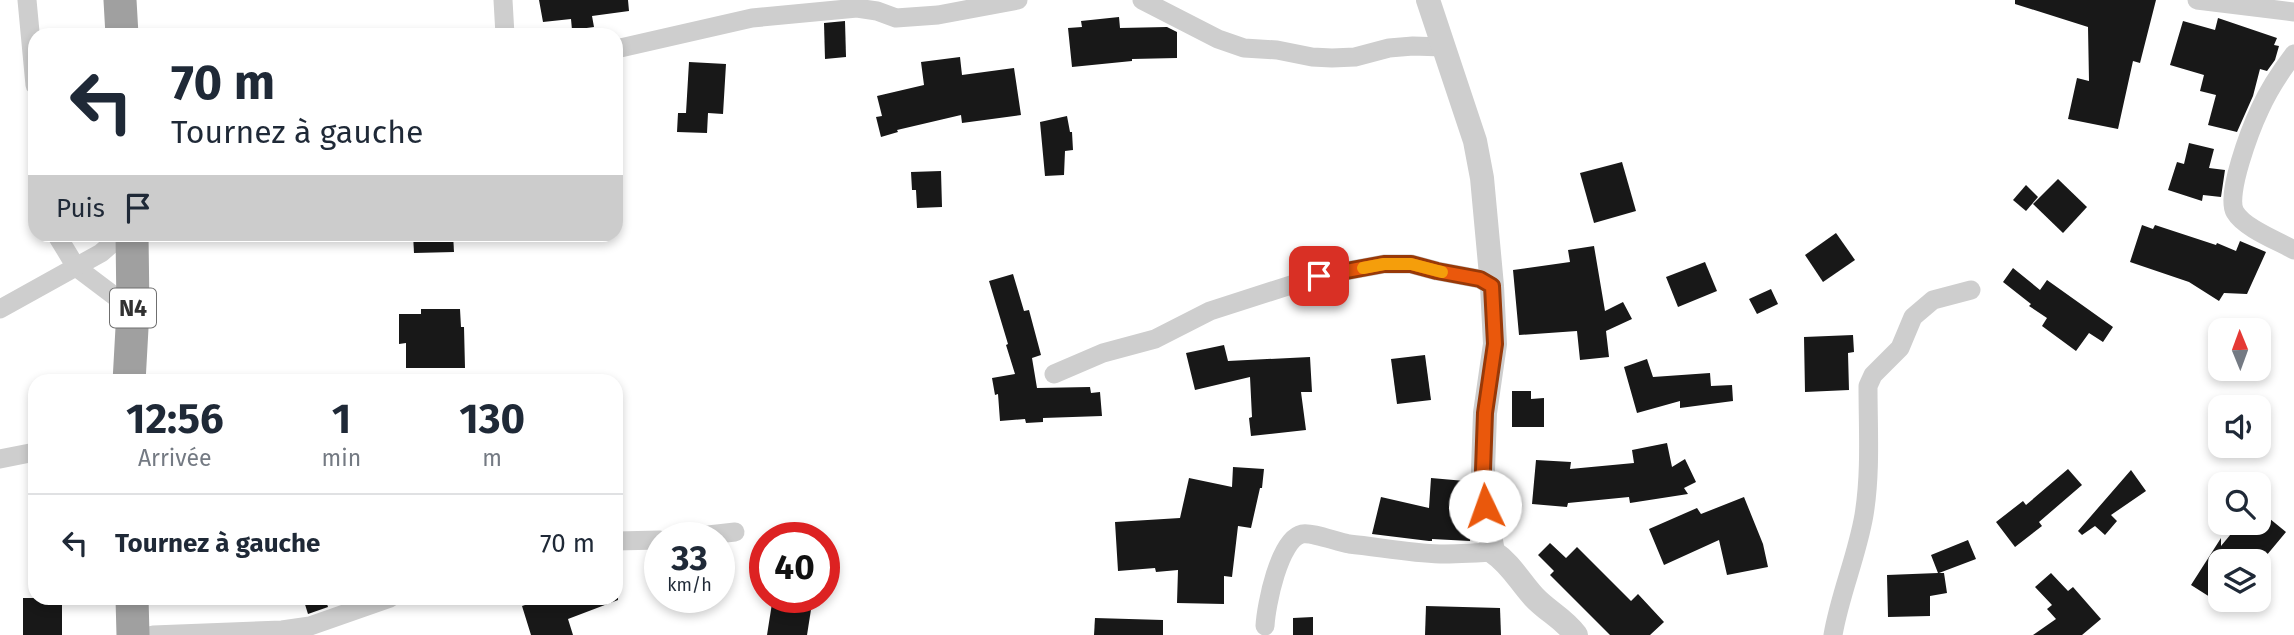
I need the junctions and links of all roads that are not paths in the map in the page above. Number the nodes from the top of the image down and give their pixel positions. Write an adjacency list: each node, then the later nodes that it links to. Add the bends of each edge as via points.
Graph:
1 (27, 0): 9 (street)
2 (120, 0): 10 (highway)
3 (503, 0): 11 (street)
4 (1017, 0): 12 (street, via 896,18 857,8 752,18)
5 (1142, 0): 13 (street, via 1244,48 1332,58 1389,48)
6 (1428, 0): 13 (street)
7 (2197, 0): 8 (street)
8 (2294, 12)
9 (30, 28)
10 (122, 28)
11 (505, 28)
12 (623, 47)
13 (1443, 47): 20 (street, via 1475,141)
14 (2294, 54): 18 (street, via 2260,110 2231,197 2235,212 2250,226)
15 (61, 242): 19 (street)
16 (114, 242): 19 (street)
17 (132, 242): 23 (highway, N4)
18 (2294, 250)
19 (76, 267): 22 (street); 23 (street)
20 (1492, 286): 25 (street, via 1480,279 1411,264 1319,276 1210,311 1155,339 1103,353); 30 (street, via 1495,344 1483,470)
21 (1971, 290): 37 (street, via 1933,300 1913,317 1900,348 1868,386 1869,468 1864,517)
22 (0, 309)
23 (133, 310): 24 (highway, N4)
24 (129, 374)
25 (1054, 374)
26 (28, 453): 27 (street)
27 (0, 459)
28 (644, 540): 29 (street)
29 (623, 541)
30 (1493, 552): 33 (street, via 1416,552 1303,534 1294,538 1282,555); 36 (street)
31 (132, 605): 34 (highway)
32 (370, 605): 35 (street, via 291,629)
33 (1265, 625)
34 (133, 635)
35 (153, 635)
36 (1576, 635)
37 (1833, 635)

